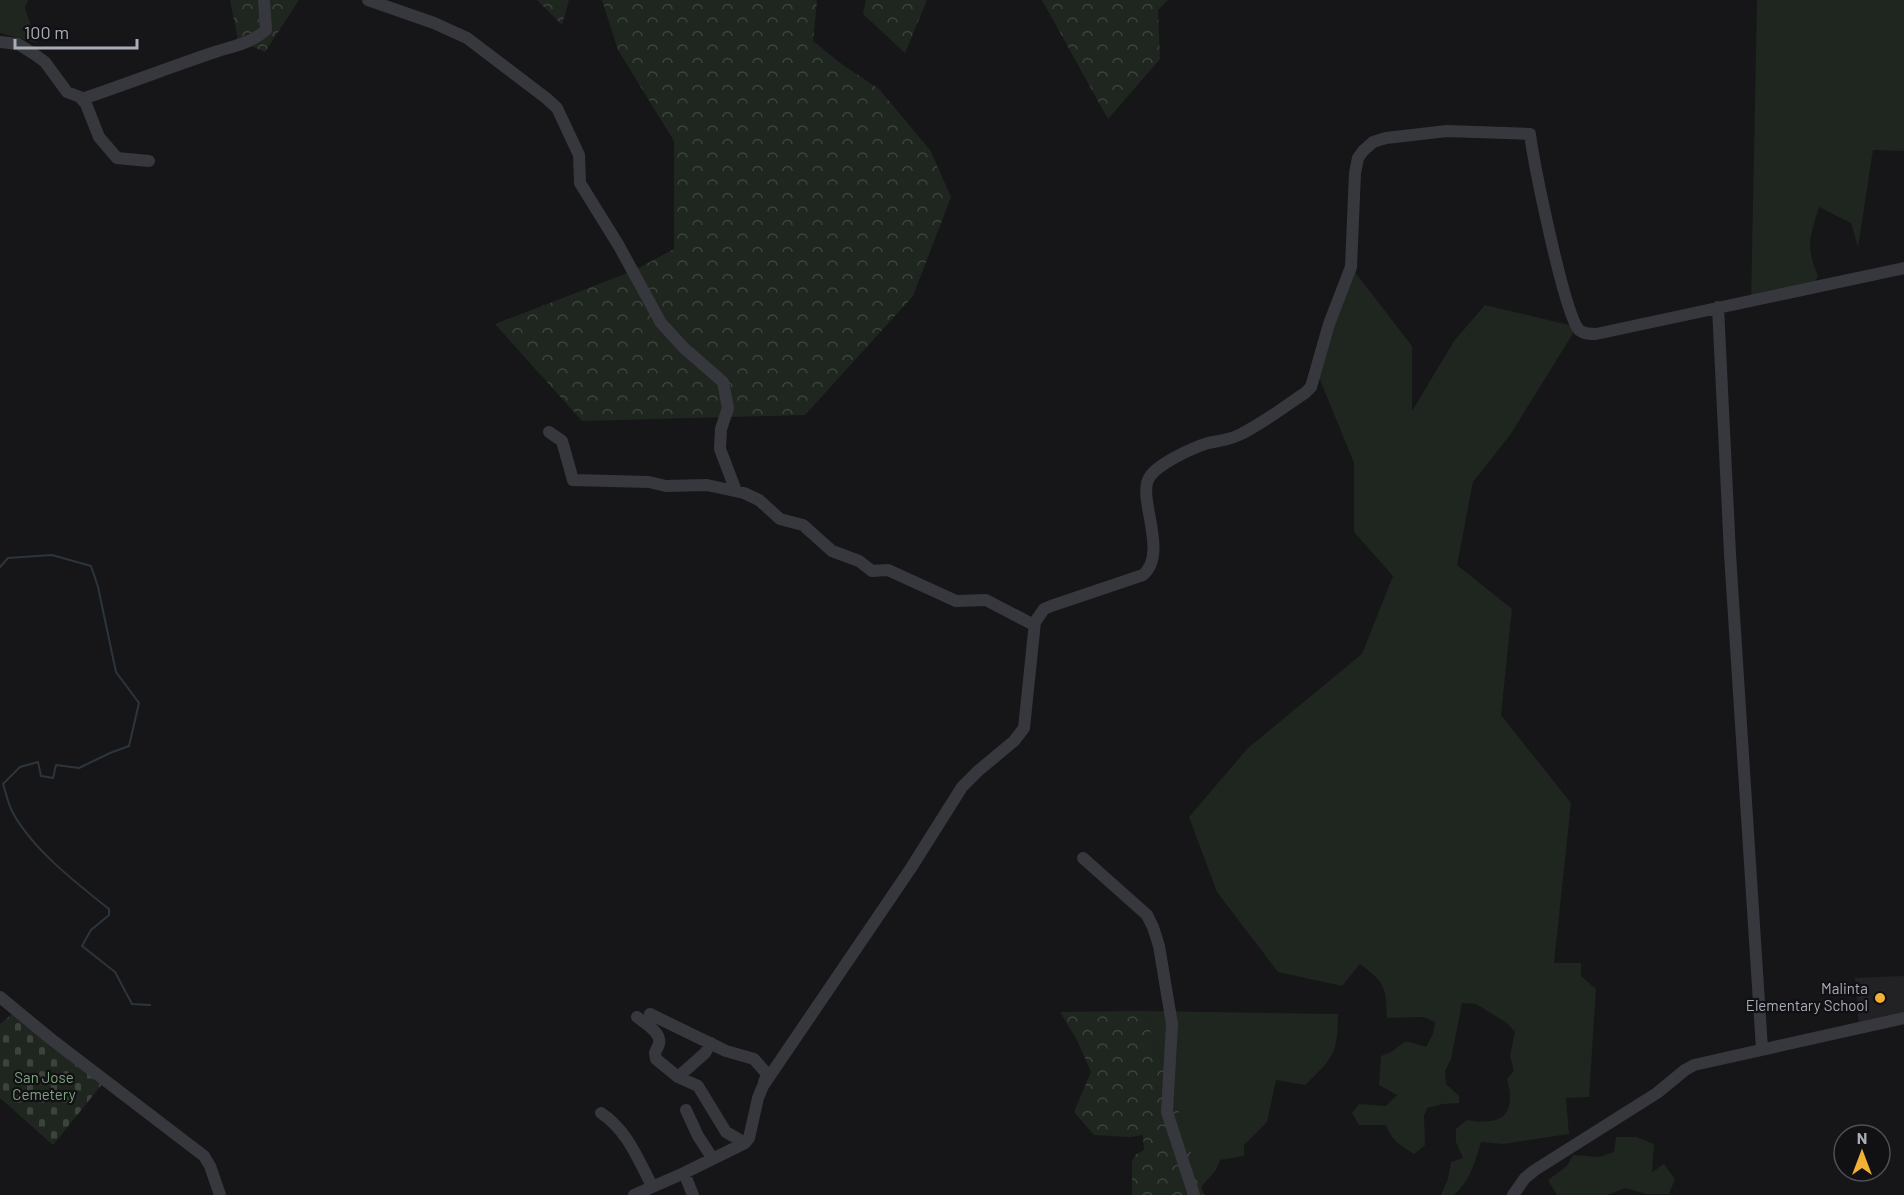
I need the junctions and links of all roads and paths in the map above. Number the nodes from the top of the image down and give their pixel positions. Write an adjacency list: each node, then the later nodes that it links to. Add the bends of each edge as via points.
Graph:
1 (264, 0): 4 (street, via 266,28 254,39)
2 (368, 0): 9 (street, via 467,38 557,108 580,158 580,183 661,323 723,382 728,413 721,429 720,449)
3 (0, 42): 4 (street, via 18,44 34,54 45,62 67,92)
4 (82, 99): 5 (street, via 99,136 117,158)
5 (149, 161)
6 (1904, 268): 7 (street)
7 (1718, 307): 10 (street, via 1596,334 1582,332 1565,294 1530,134 1440,132 1373,142 1360,154 1356,166 1352,267 1329,324 1311,387 1247,431 1202,445 1156,470 1147,484 1154,535 1148,571 1051,606); 17 (street)
8 (549, 432): 9 (street, via 562,441 573,480 707,485)
9 (736, 491): 10 (street, via 759,500 780,519 803,525 832,551 869,570 888,570 956,601 986,600)
10 (1034, 625): 19 (street, via 1024,728 962,787)
11 (1083, 858): 29 (street, via 1147,915 1153,927 1172,1024 1167,1112)
12 (0, 997): 26 (street, via 204,1156)
13 (650, 1014): 16 (street)
14 (637, 1017): 18 (street, via 658,1037 656,1059)
15 (1904, 1018): 17 (street)
16 (711, 1043): 18 (street); 19 (street, via 754,1059 767,1074)
17 (1762, 1049): 30 (street, via 1708,1060 1685,1070 1657,1093 1535,1170)
18 (678, 1077): 22 (street, via 698,1086 726,1132)
19 (763, 1086): 22 (street)
20 (686, 1110): 23 (street)
21 (601, 1113): 25 (street, via 625,1135)
22 (745, 1143): 23 (street)
23 (713, 1159): 24 (street)
24 (684, 1173): 25 (street); 28 (street)
25 (652, 1186): 27 (street)
26 (220, 1195)
27 (634, 1195)
28 (693, 1195)
29 (1194, 1195)
30 (1513, 1195)

